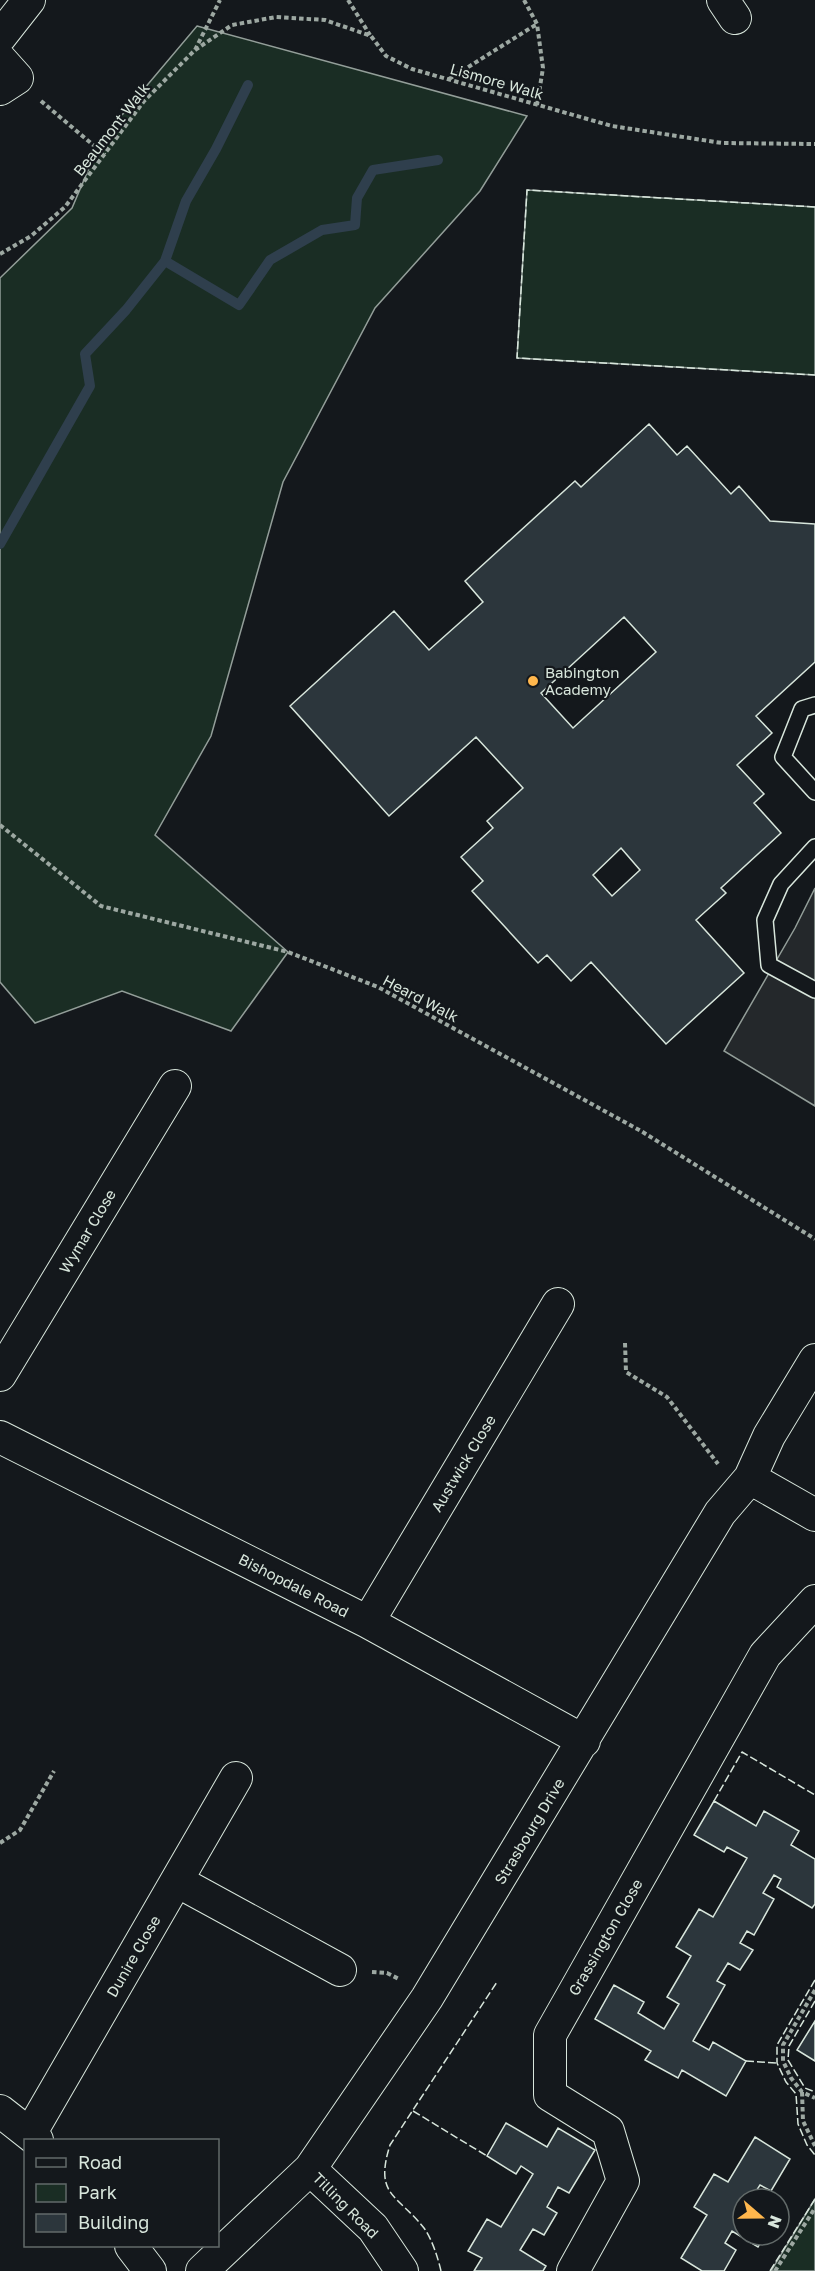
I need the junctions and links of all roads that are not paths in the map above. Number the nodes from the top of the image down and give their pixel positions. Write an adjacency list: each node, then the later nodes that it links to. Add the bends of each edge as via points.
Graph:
1 (29, 0): 2 (street)
2 (0, 37)
3 (815, 705): 4 (lane, via 802,709 783,757)
4 (815, 792)
5 (815, 847): 6 (lane, via 781,884 765,920 769,965)
6 (815, 990)
7 (175, 1086): 10 (street, Wymar Close)
8 (558, 1304): 15 (street, Austwick Close)
9 (815, 1360): 12 (street, Strasbourg Drive, via 769,1436)
10 (0, 1376)
11 (0, 1437): 15 (street, Bishopdale Road)
12 (745, 1485): 13 (street); 16 (street, Strasbourg Drive, via 720,1513)
13 (815, 1515)
14 (815, 1602): 27 (street, Grassington Close, via 765,1655 550,2035 550,2095 608,2130 623,2181)
15 (368, 1622): 16 (street, Bishopdale Road)
16 (584, 1740): 22 (street, Strasbourg Drive, via 427,1998)
17 (236, 1778): 18 (street, Dunire Close)
18 (177, 1881): 19 (street); 21 (street, Dunire Close)
19 (340, 1970)
20 (0, 2111): 21 (street)
21 (34, 2137)
22 (310, 2169): 25 (street, Strasbourg Drive); 26 (street, Tilling Road, via 373,2228)
23 (132, 2247): 24 (street)
24 (150, 2271)
25 (202, 2271)
26 (402, 2271)
27 (573, 2271)

